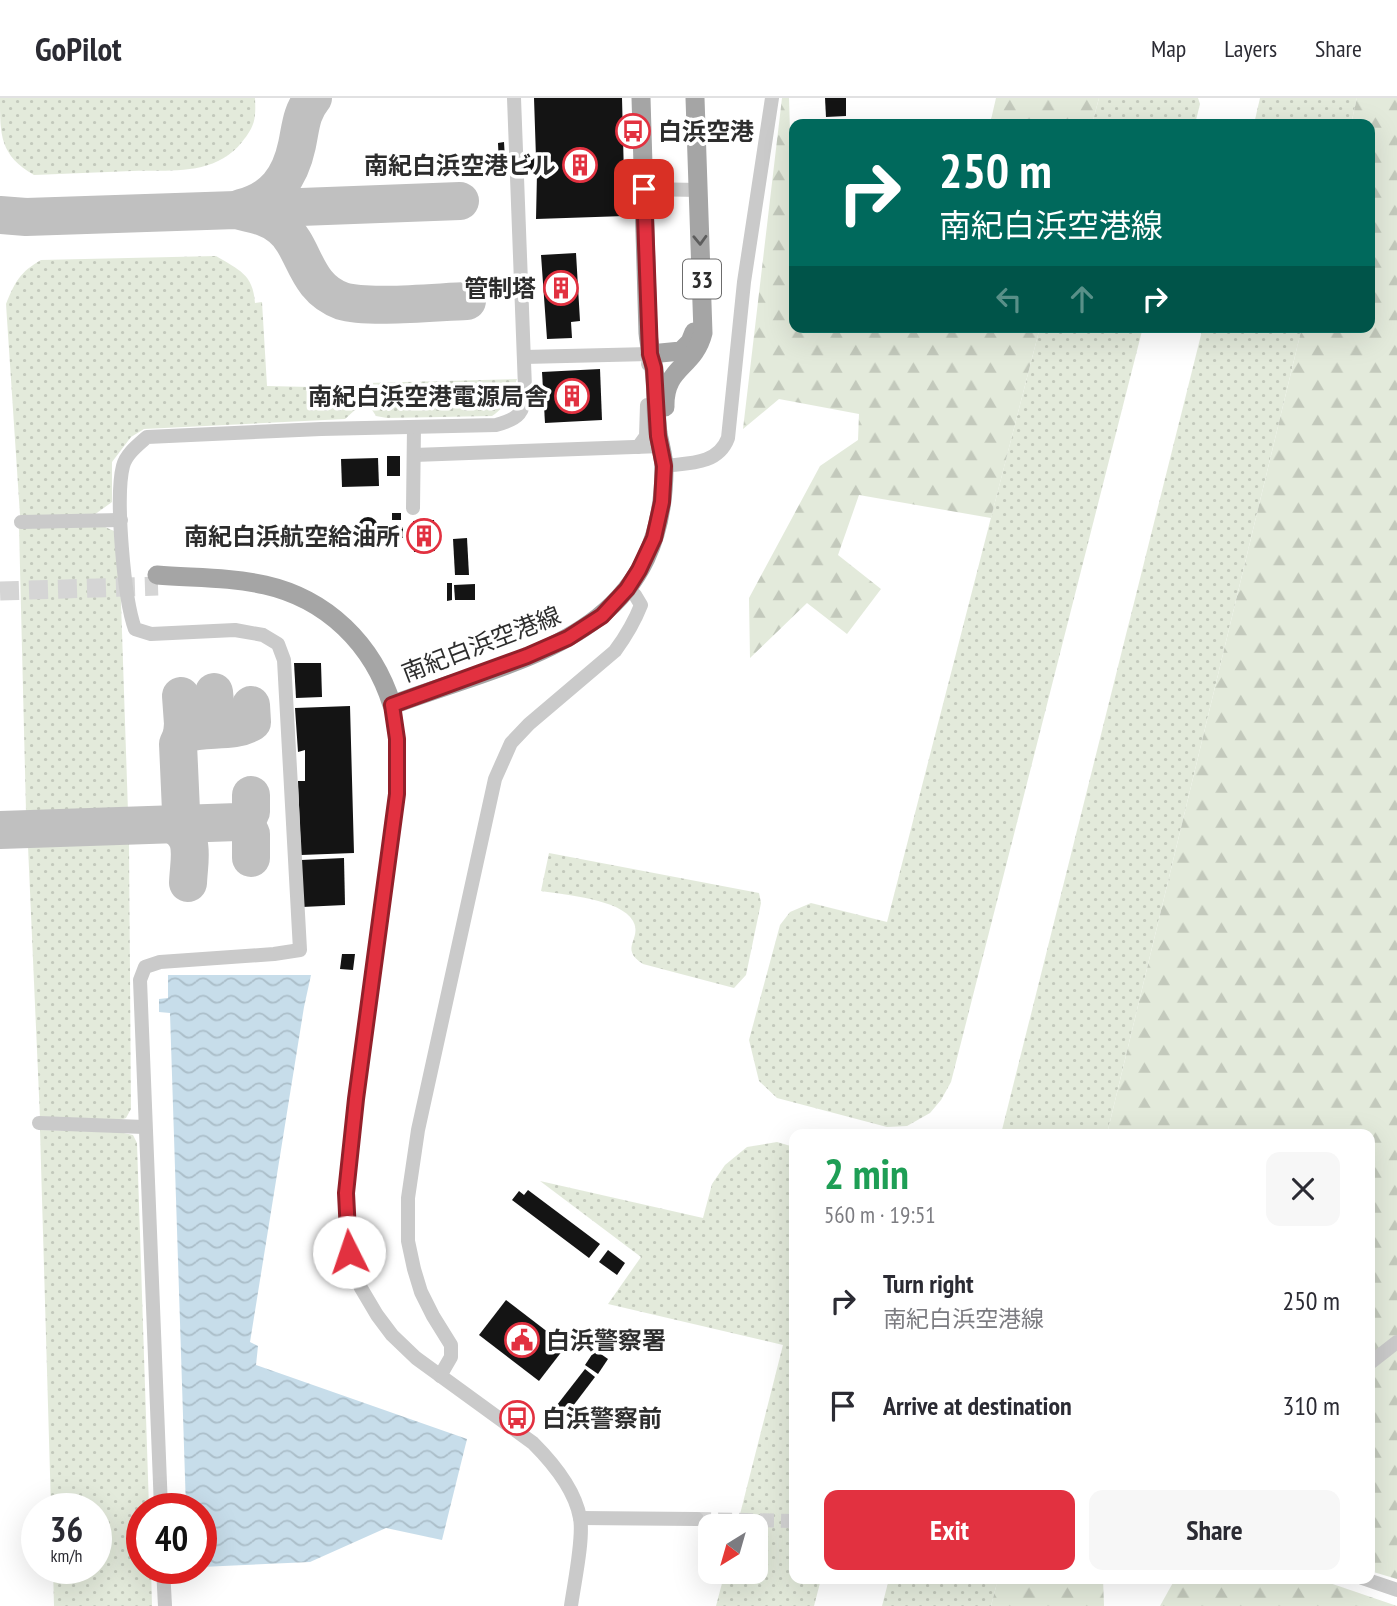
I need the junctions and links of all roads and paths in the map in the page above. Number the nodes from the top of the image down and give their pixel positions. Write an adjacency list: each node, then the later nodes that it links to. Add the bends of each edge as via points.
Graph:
1 (513, 98): 9 (street)
2 (641, 98): 5 (main road, 南紀白浜空港線 / 33)
3 (695, 98): 6 (main road, 南紀白浜空港線 / 33)
4 (772, 98): 14 (street, via 744,282 728,438 710,459)
5 (644, 189): 6 (street); 8 (main road, 南紀白浜空港線 / 33)
6 (699, 190): 7 (main road, 南紀白浜空港線 / 33, one-way to 7)
7 (702, 294): 8 (main road, via 693,336 685,348); 11 (main road, 南紀白浜空港線 / 33, via 700,344 667,386)
8 (650, 354): 9 (street); 11 (main road, 南紀白浜空港線 / 33); 12 (street, via 646,436)
9 (524, 357): 10 (street, via 525,403 513,421)
10 (414, 427): 13 (street); 16 (street, via 148,437 123,463)
11 (662, 446): 12 (street); 14 (main road, 南紀白浜空港線 / 33)
12 (638, 447): 13 (street)
13 (414, 455): 15 (street)
14 (664, 466): 19 (main road, 南紀白浜空港線 / 33, via 654,538)
15 (413, 508)
16 (121, 520): 17 (street); 22 (street, via 129,613 135,629 151,634 235,630 263,635 278,644 284,660 300,950 145,967 140,980)
17 (21, 522)
18 (158, 580): 20 (main road, 南紀白浜空港線, via 242,582 299,596 353,635 373,660)
19 (627, 589): 20 (main road, 南紀白浜空港線 / 33, via 602,616 568,638); 25 (street, via 640,605 624,638 511,743 495,779 418,1130 408,1198 408,1241 414,1269 421,1292 451,1345 451,1356)
20 (392, 705): 25 (street, via 397,794 356,1099 346,1234 357,1277 377,1315 415,1358)
21 (39, 1123): 22 (street)
22 (144, 1127): 26 (street)
23 (1397, 1342): 24 (street)
24 (1375, 1359)
25 (440, 1376): 27 (street, via 551,1460)
26 (160, 1493)
27 (580, 1518): 28 (street); 33 (street)
28 (697, 1519)
29 (1375, 1582): 31 (street)
30 (164, 1584): 32 (street)
31 (1397, 1590)
32 (165, 1606)
33 (571, 1606)

